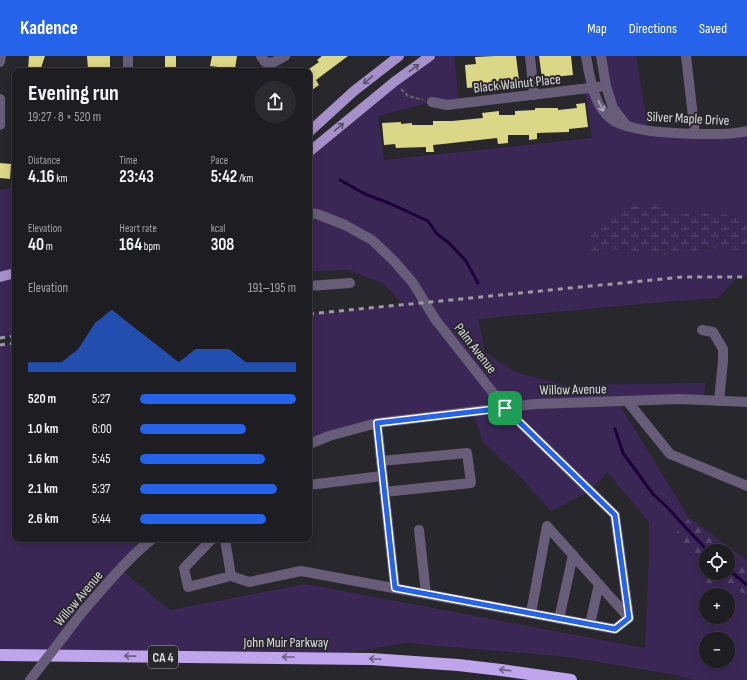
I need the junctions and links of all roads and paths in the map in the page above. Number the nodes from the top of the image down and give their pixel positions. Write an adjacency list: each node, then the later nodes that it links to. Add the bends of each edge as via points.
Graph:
1 (1, 56): 11 (street)
2 (128, 56): 12 (street)
3 (261, 56): 4 (street, via 265,62 272,63)
4 (285, 56)
5 (399, 56): 21 (main road, one-way to 21, via 354,91)
6 (430, 56): 13 (main road, one-way to 6)
7 (530, 56): 16 (street)
8 (586, 56): 15 (street, Silver Maple Drive)
9 (601, 56): 14 (street, Silver Maple Drive)
10 (686, 56): 23 (street)
11 (0, 62)
12 (128, 68)
13 (394, 82): 18 (path, via 408,96); 24 (main road, one-way to 13)
14 (606, 86): 15 (street, Black Walnut Place); 20 (street, Silver Maple Drive, via 613,108)
15 (592, 88): 16 (street, Black Walnut Place); 20 (street, Silver Maple Drive, one-way to 20, via 603,112 618,124)
16 (534, 95): 18 (street, Black Walnut Place, via 447,105)
17 (0, 99): 19 (street)
18 (432, 102)
19 (0, 125)
20 (627, 126): 23 (street, Silver Maple Drive)
21 (312, 129)
22 (747, 132): 23 (street, Silver Maple Drive)
23 (695, 134)
24 (312, 150)
25 (312, 213): 34 (street, Palm Avenue, via 345,225 372,240 394,261 413,283 435,319)
26 (12, 274): 27 (main road)
27 (0, 277)
28 (350, 283): 29 (street)
29 (312, 286)
30 (702, 330): 31 (street, via 713,332 723,349)
31 (719, 401): 32 (street, Willow Avenue); 33 (street, Willow Avenue)
32 (628, 402): 34 (street, Willow Avenue, via 535,404); 40 (street, via 670,454)
33 (747, 402)
34 (505, 408): 35 (street, Willow Avenue); 52 (street, Palm Avenue, via 615,515)
35 (377, 423): 36 (street, Willow Avenue); 37 (street)
36 (312, 443)
37 (381, 461): 38 (street); 41 (street, via 467,453 471,483)
38 (382, 476): 39 (street); 41 (street)
39 (312, 485)
40 (747, 486)
41 (384, 492): 49 (street)
42 (419, 530): 50 (street)
43 (148, 542): 56 (street, Willow Avenue, bridge, via 120,569 84,610)
44 (209, 542): 47 (street, via 184,568 188,586)
45 (225, 542): 47 (street)
46 (573, 555): 48 (street); 51 (street, via 547,526); 53 (street)
47 (232, 576): 49 (street, via 249,582 301,571)
48 (599, 584): 52 (street); 54 (street)
49 (395, 588): 50 (street)
50 (426, 594): 51 (street)
51 (531, 613): 53 (street)
52 (629, 618): 54 (street, via 615,629)
53 (559, 619): 54 (street)
54 (590, 624)
55 (0, 655): 57 (highway, John Muir Parkway / CA 4, one-way to 55, via 458,665 371,659)
56 (30, 680)
57 (571, 680)

